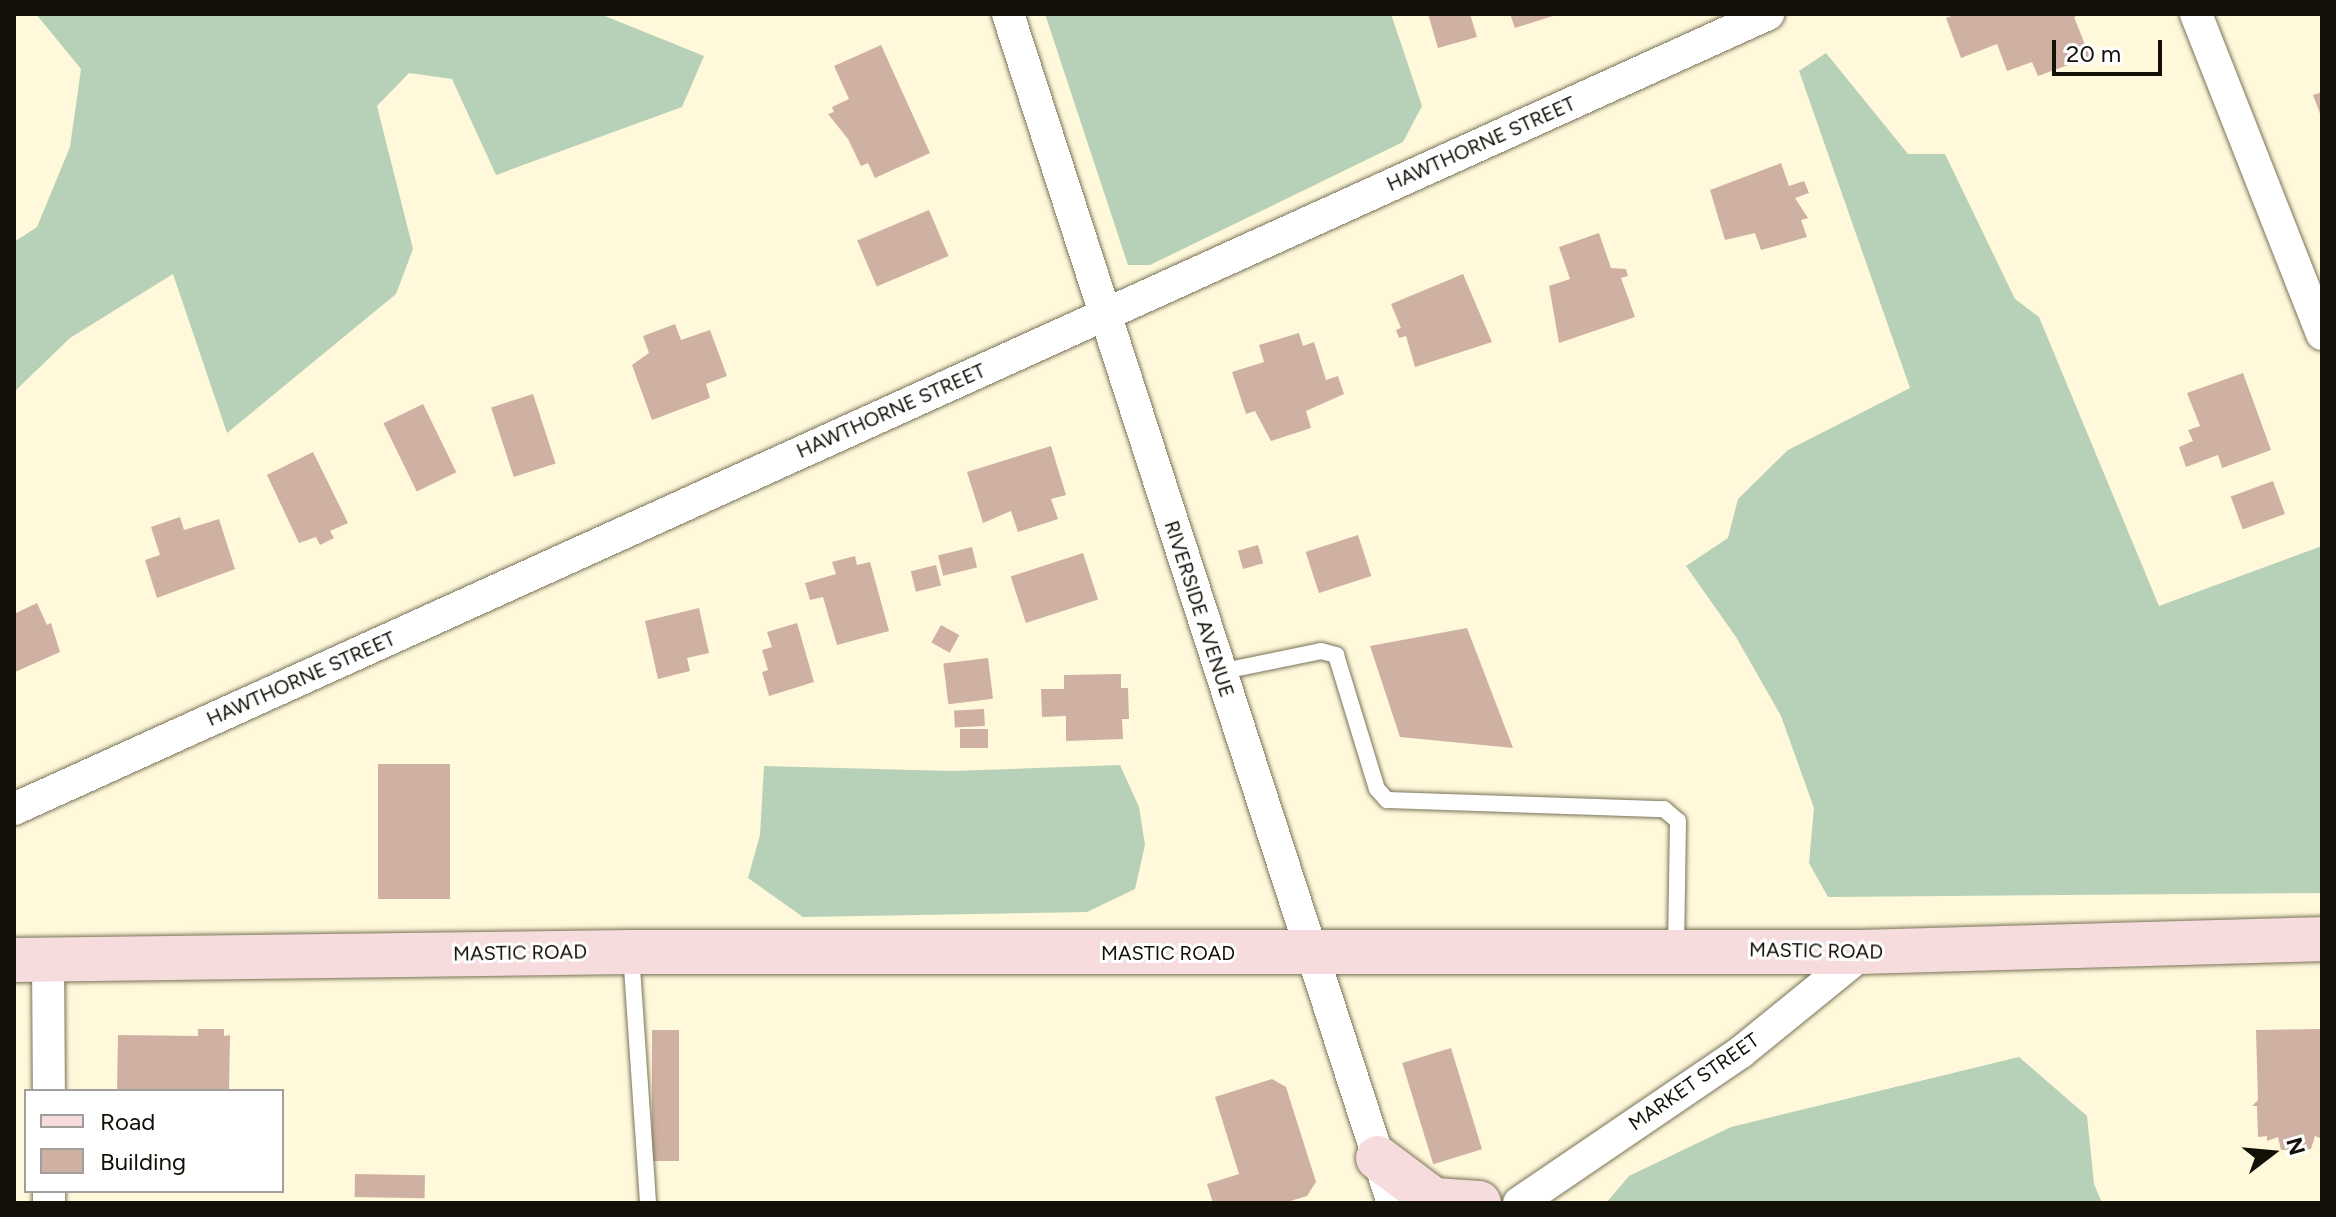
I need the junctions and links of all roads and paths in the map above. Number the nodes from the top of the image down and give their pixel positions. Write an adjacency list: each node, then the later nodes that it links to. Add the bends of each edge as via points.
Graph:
1 (1008, 14): 4 (street, RIVERSIDE AVENUE)
2 (1768, 14): 4 (street, HAWTHORNE STREET)
3 (2196, 14): 5 (street)
4 (1105, 314): 6 (street, RIVERSIDE AVENUE); 7 (street, HAWTHORNE STREET)
5 (2322, 334)
6 (1219, 672): 9 (lane, via 1321,651 1336,655 1377,789 1387,800 1664,809 1678,821); 12 (street, RIVERSIDE AVENUE)
7 (14, 809)
8 (2322, 939): 11 (main road, MASTIC ROAD)
9 (1676, 949): 11 (main road, MASTIC ROAD); 12 (main road, MASTIC ROAD)
10 (631, 952): 12 (main road, MASTIC ROAD); 13 (main road, MASTIC ROAD); 16 (lane)
11 (1864, 952): 19 (street, MARKET STREET, via 1741,1052)
12 (1312, 954): 15 (street, RIVERSIDE AVENUE)
13 (31, 960): 14 (street)
14 (49, 1089)
15 (1378, 1158): 17 (street, RIVERSIDE AVENUE); 18 (main road, via 1434,1200)
16 (648, 1203)
17 (1393, 1203)
18 (1479, 1203)
19 (1519, 1203)

